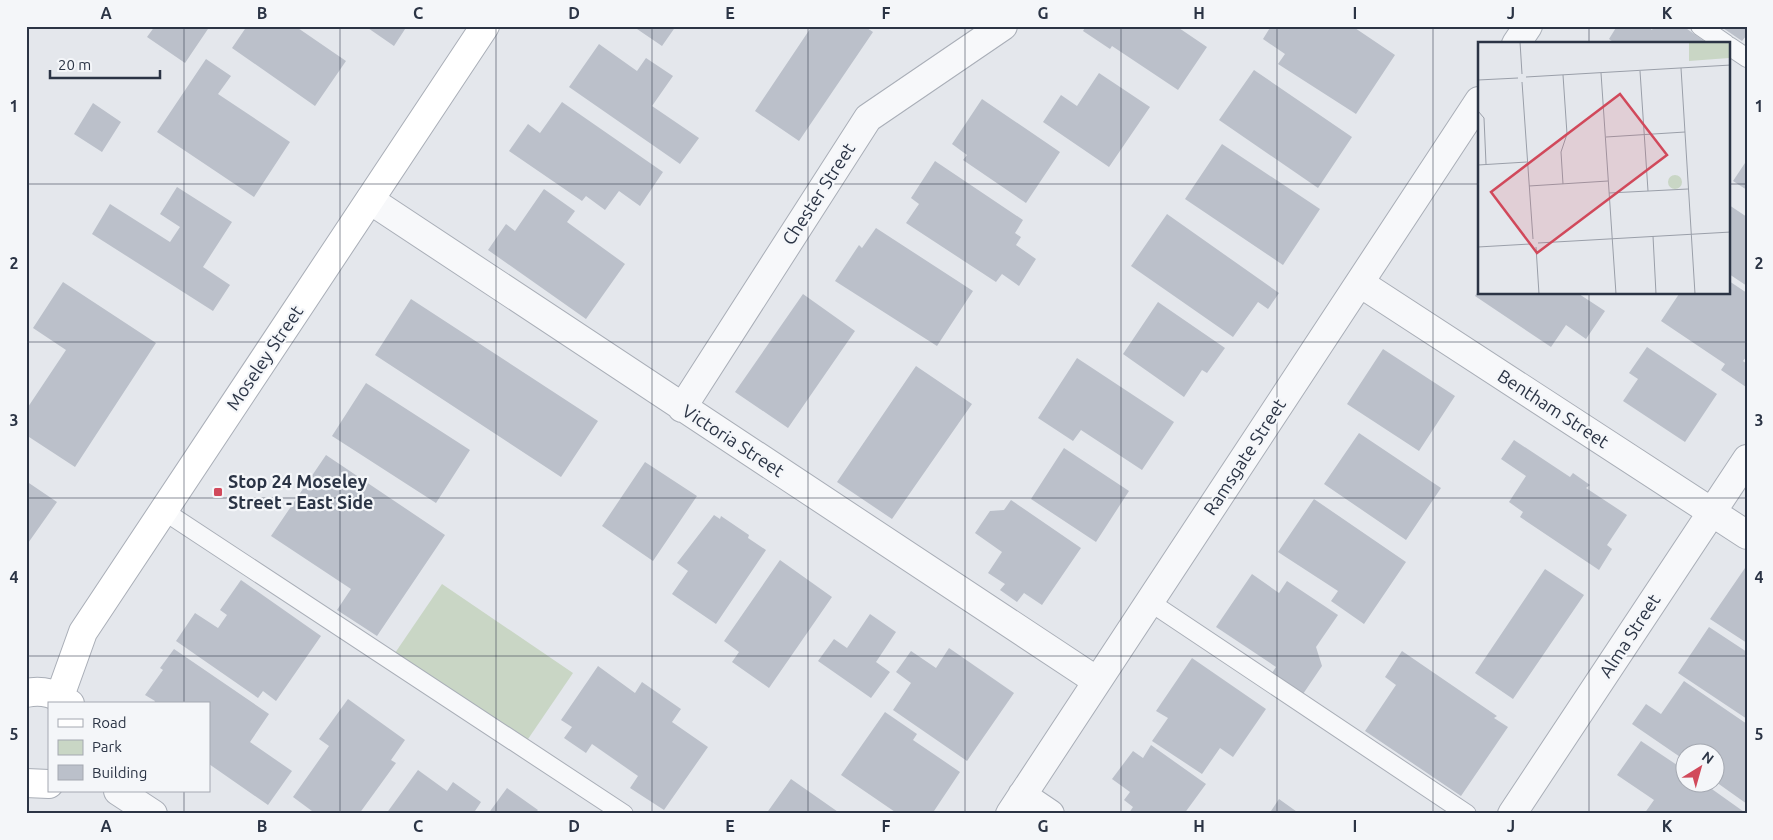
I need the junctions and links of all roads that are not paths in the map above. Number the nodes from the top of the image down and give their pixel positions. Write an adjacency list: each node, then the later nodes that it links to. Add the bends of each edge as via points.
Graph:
1 (485, 26): 10 (street, Moseley Street)
2 (1003, 26): 12 (street, Chester Street, via 868,118)
3 (1528, 26): 5 (street)
4 (1700, 26): 6 (lane)
5 (1517, 42)
6 (1724, 42)
7 (1730, 46): 8 (lane)
8 (1747, 58)
9 (1478, 102): 11 (street, Ramsgate Street)
10 (370, 200): 12 (street, Victoria Street); 14 (street, Moseley Street)
11 (1360, 283): 15 (street, Bentham Street); 17 (street, Ramsgate Street)
12 (682, 408): 18 (street, Victoria Street)
13 (1747, 459): 15 (street, Alma Street)
14 (164, 511): 20 (street, Moseley Street, via 83,632); 24 (lane)
15 (1711, 512): 16 (street, Bentham Street); 27 (street, Alma Street)
16 (1747, 535)
17 (1150, 602): 18 (street, Ramsgate Street); 26 (lane)
18 (1097, 681): 22 (street, Ramsgate Street)
19 (26, 693): 20 (street, via 48,692)
20 (65, 700)
21 (120, 792): 23 (street)
22 (1016, 804): 25 (street)
23 (153, 814)
24 (624, 814)
25 (1050, 814)
26 (1467, 814)
27 (1512, 814)

